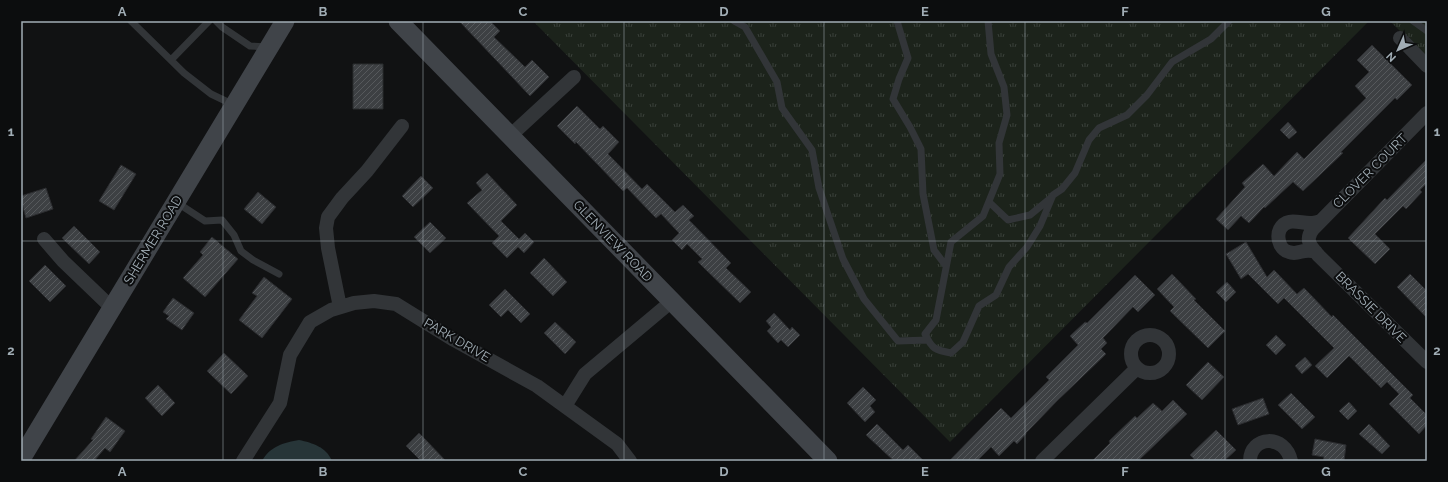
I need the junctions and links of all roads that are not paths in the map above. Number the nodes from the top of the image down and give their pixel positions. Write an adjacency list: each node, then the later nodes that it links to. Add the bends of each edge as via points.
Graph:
1 (130, 21): 14 (lane)
2 (208, 21): 14 (lane)
3 (216, 21): 13 (lane, via 250,46)
4 (285, 21): 13 (main road, SHERMER ROAD)
5 (398, 21): 20 (main road, GLENVIEW ROAD)
6 (734, 21): 32 (lane, via 745,27 777,82 782,108 812,150 819,188 843,259 864,299 898,341)
7 (898, 21): 27 (lane, via 908,58 893,99 920,149 923,194 934,250)
8 (988, 21): 23 (lane, via 991,54 1004,87 1007,115 998,143 1000,174)
9 (1229, 21): 21 (lane, via 1211,39 1172,62 1147,95 1127,115 1099,128 1089,140 1075,173)
10 (1413, 21): 11 (lane)
11 (1427, 31)
12 (1400, 38): 15 (street)
13 (270, 47): 17 (main road, SHERMER ROAD)
14 (171, 60): 17 (lane, via 211,94)
15 (1427, 66)
16 (574, 77): 20 (street)
17 (234, 105): 22 (main road, SHERMER ROAD)
18 (1427, 113): 24 (street, CLOVER COURT)
19 (402, 126): 30 (street, via 368,171 328,217 328,248)
20 (510, 136): 29 (main road, GLENVIEW ROAD)
21 (1054, 195): 23 (lane, via 1030,215 1008,220); 32 (lane, via 1027,247 1009,268 996,295 979,306 963,342 951,353 930,346)
22 (176, 202): 28 (lane, via 205,221 222,220 241,251); 31 (main road, SHERMER ROAD)
23 (988, 202): 27 (lane, via 982,216 951,242)
24 (1317, 225): 26 (street, BRASSIE DRIVE, via 1309,234 1308,241); 26 (street, via 1292,221 1279,230 1278,235 1280,246 1288,252)
25 (44, 239): 31 (street)
26 (1316, 252): 33 (street, BRASSIE DRIVE)
27 (946, 266): 32 (lane, via 936,320 925,334)
28 (279, 274)
29 (672, 301): 35 (street, via 585,374); 39 (main road, GLENVIEW ROAD)
30 (340, 307): 35 (street, PARK DRIVE, via 374,301 396,304 537,386); 37 (street, PARK DRIVE, via 310,322 290,355 280,403)
31 (112, 308): 36 (main road, SHERMER ROAD)
32 (928, 340)
33 (1427, 362)
34 (1137, 368): 40 (street)
35 (565, 406): 38 (street, PARK DRIVE, via 617,444)
36 (21, 459)
37 (243, 461)
38 (630, 461)
39 (828, 461)
40 (1042, 461)
41 (1250, 461): 42 (street, via 1258,445 1268,441 1283,445)
42 (1291, 461)

